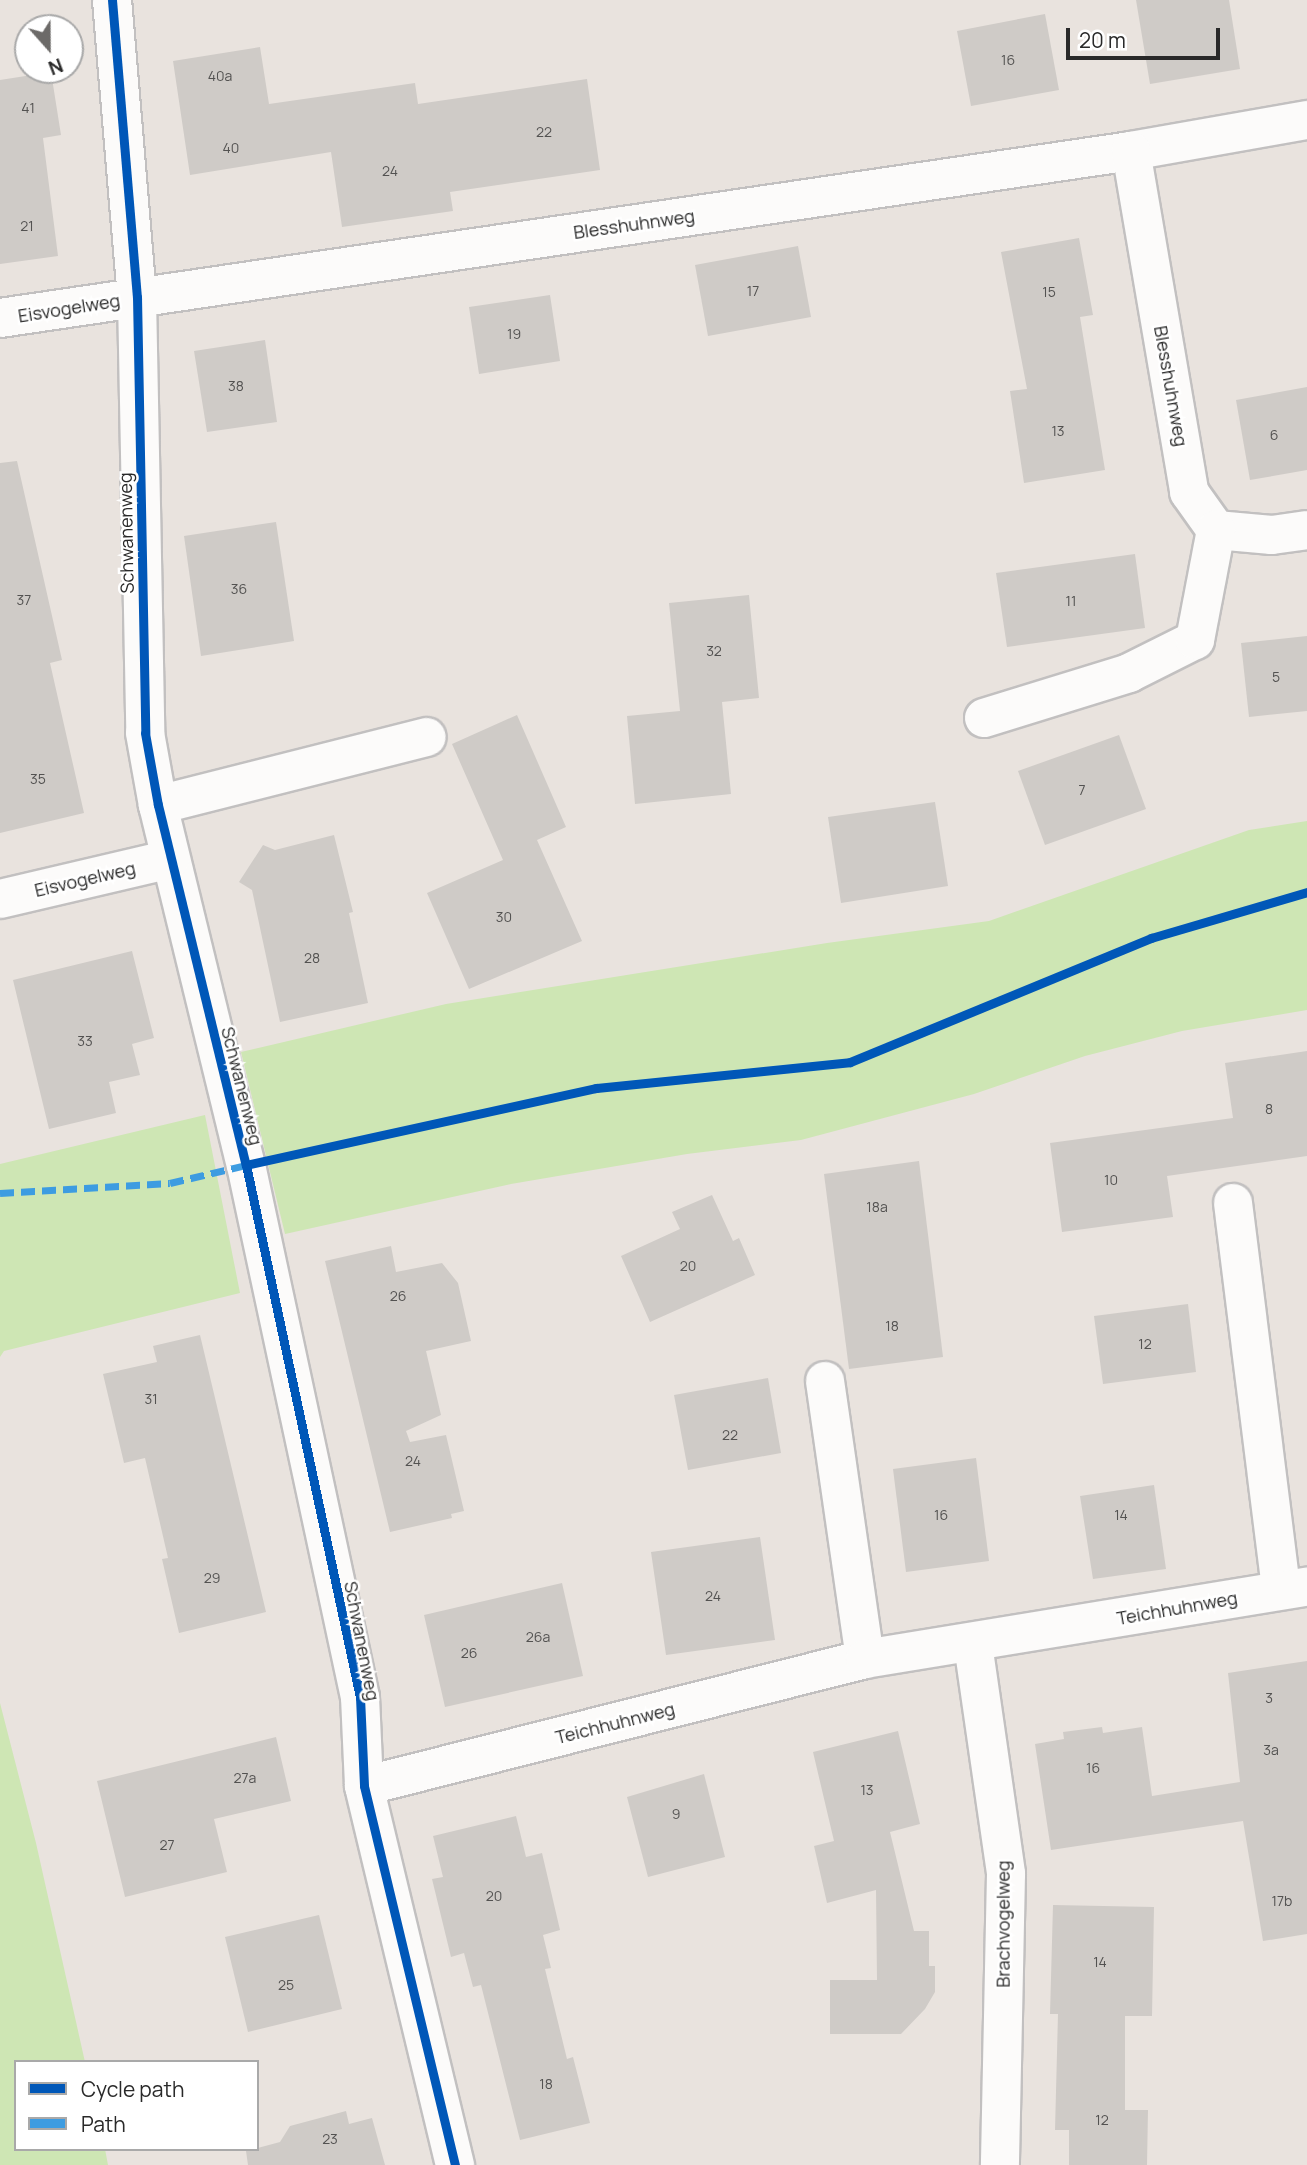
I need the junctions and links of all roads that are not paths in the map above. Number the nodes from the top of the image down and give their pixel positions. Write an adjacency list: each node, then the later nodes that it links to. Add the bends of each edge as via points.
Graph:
1 (112, 0): 4 (street, Schwanenweg)
2 (1307, 120): 3 (street, Blesshuhnweg)
3 (1131, 151): 4 (street, Blesshuhnweg); 6 (street, Blesshuhnweg, via 1189,492)
4 (138, 297): 5 (street, Eisvogelweg); 10 (street, Schwanenweg, via 145,733)
5 (0, 318)
6 (1216, 530): 7 (street, via 1272,535); 8 (street, via 1195,640 1129,673)
7 (1307, 530)
8 (984, 718)
9 (427, 737): 10 (street)
10 (158, 805): 11 (street, Schwanenweg)
11 (170, 859): 12 (street, Eisvogelweg); 18 (street, Schwanenweg, via 246,1166 360,1697)
12 (0, 898)
13 (1233, 1203): 15 (street, Teichhuhnweg)
14 (825, 1381): 17 (street)
15 (1294, 1588): 16 (street, Teichhuhnweg)
16 (973, 1644): 17 (street, Teichhuhnweg); 20 (street, Brachvogelweg, via 1006,1874)
17 (865, 1659): 18 (street, Teichhuhnweg)
18 (364, 1786): 19 (street, Schwanenweg)
19 (455, 2165)
20 (1000, 2165)

